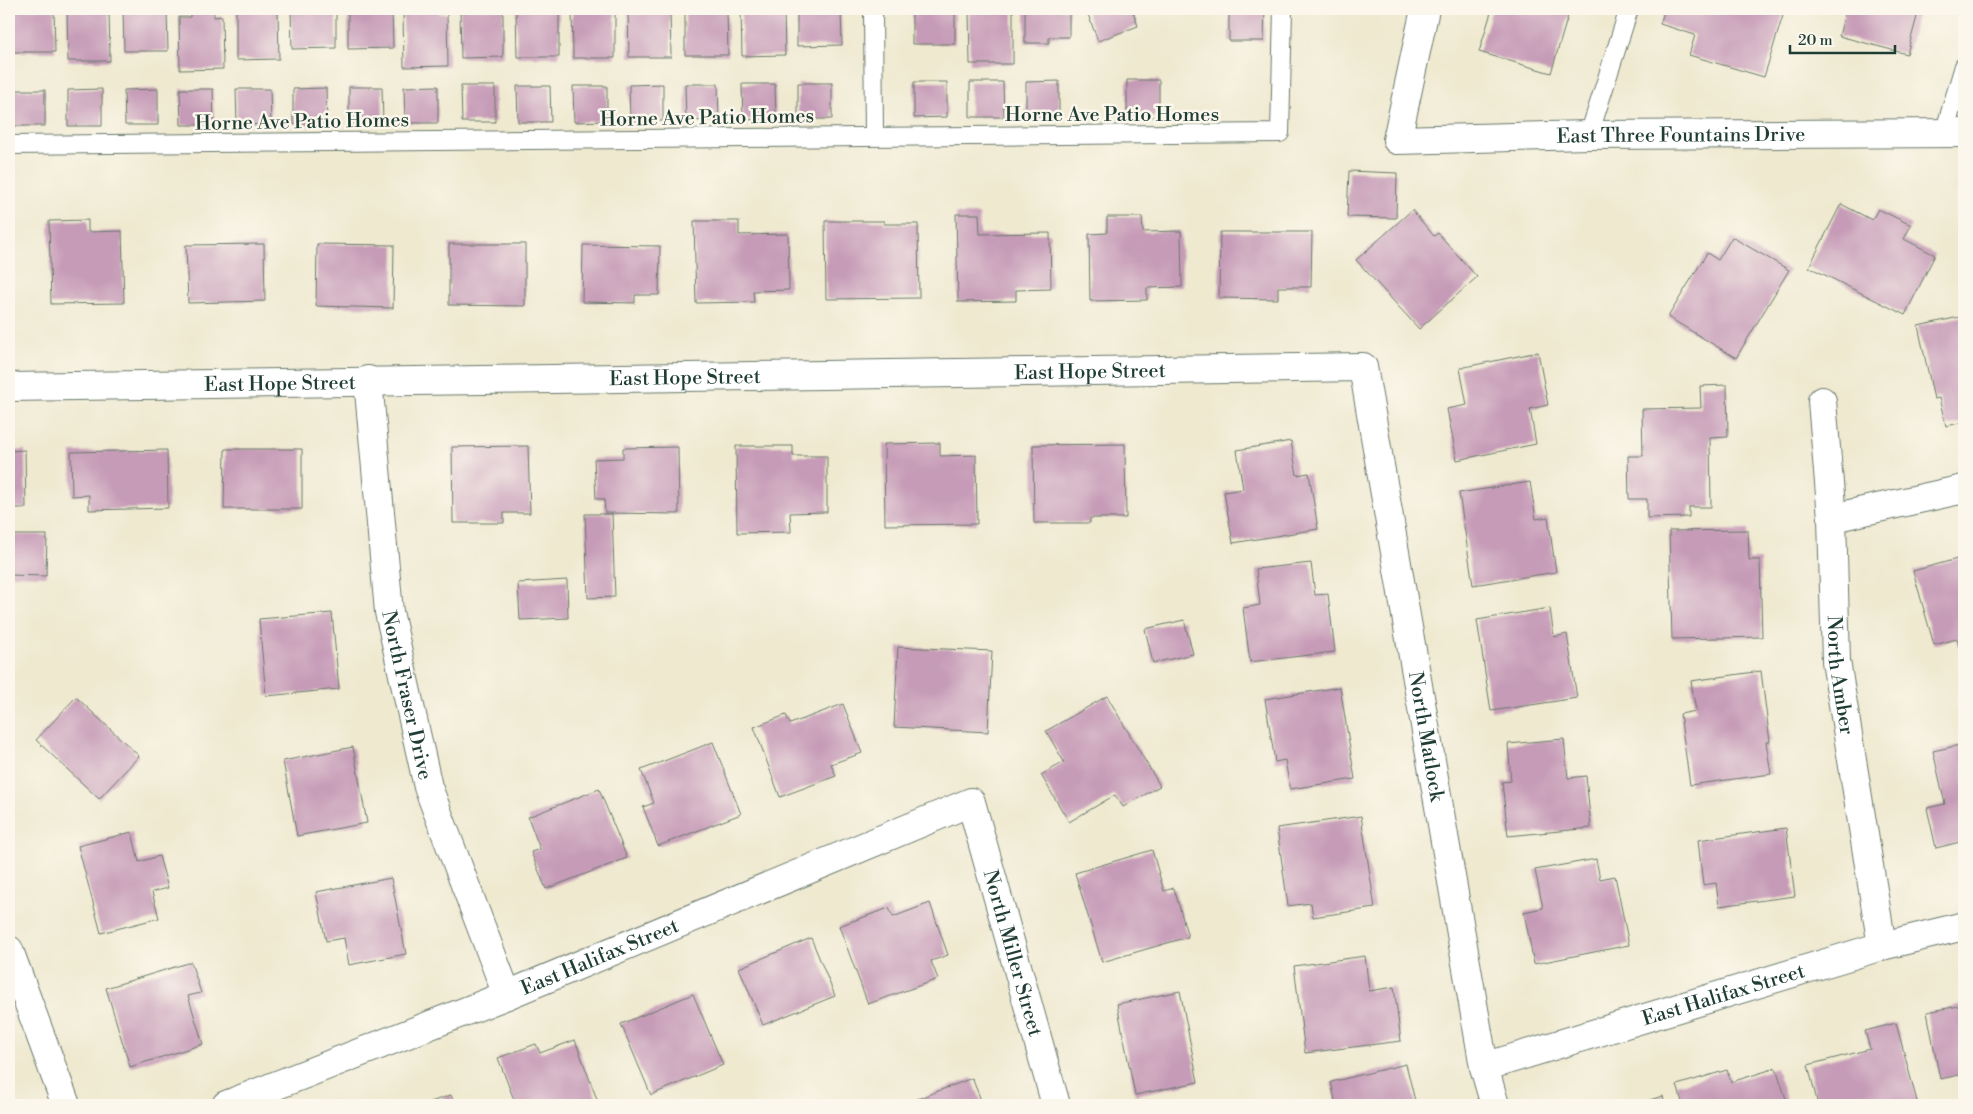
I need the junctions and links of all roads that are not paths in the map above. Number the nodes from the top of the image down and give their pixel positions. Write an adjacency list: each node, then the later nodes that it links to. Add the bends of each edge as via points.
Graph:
1 (873, 9): 8 (lane)
2 (1283, 9): 8 (lane, Horne Ave Patio Homes, via 1280,133)
3 (1425, 9): 7 (street, East Three Fountains Drive, via 1397,140)
4 (1629, 9): 7 (lane)
5 (1964, 66): 6 (lane)
6 (1954, 133): 7 (street, East Three Fountains Drive)
7 (1589, 135)
8 (874, 137): 9 (lane, Horne Ave Patio Homes)
9 (9, 145)
10 (1362, 367): 11 (street, East Hope Street); 21 (street, North Matlock)
11 (368, 380): 12 (street, East Hope Street); 20 (street, North Fraser Drive, via 389,612 428,787)
12 (9, 387)
13 (1822, 401): 15 (street, North Amber)
14 (1964, 489): 15 (street)
15 (1832, 518): 18 (street, North Amber, via 1836,661)
16 (971, 802): 20 (street, East Halifax Street); 24 (street, North Miller Street)
17 (1964, 926): 18 (street, East Halifax Street)
18 (1882, 946): 21 (street, East Halifax Street)
19 (9, 950): 22 (street)
20 (507, 995): 23 (street, East Halifax Street)
21 (1484, 1067): 25 (street, North Matlock)
22 (66, 1105)
23 (226, 1105)
24 (1056, 1105)
25 (1495, 1105)

